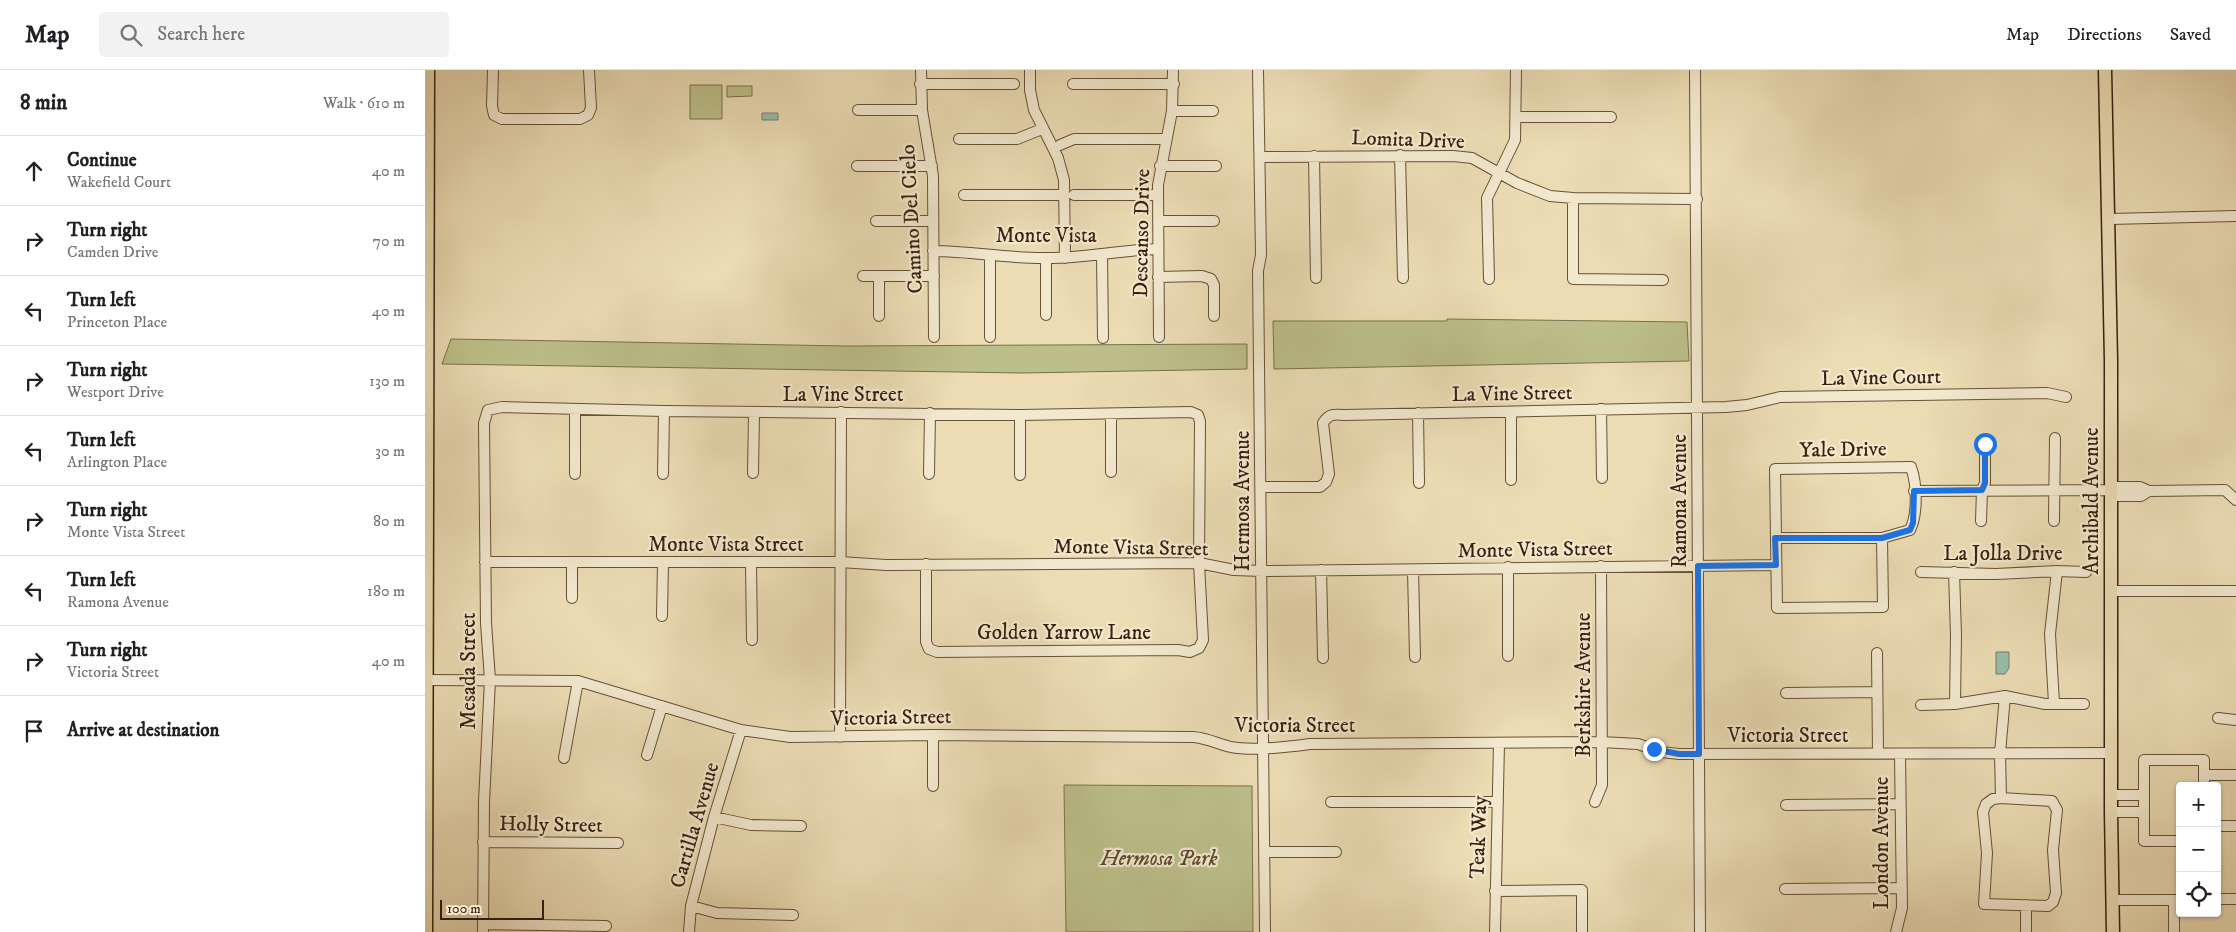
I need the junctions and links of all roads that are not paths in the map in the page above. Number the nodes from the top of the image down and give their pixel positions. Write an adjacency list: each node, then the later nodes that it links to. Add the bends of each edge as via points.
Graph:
1 (428, 70): 33 (main road)
2 (493, 70): 3 (street, via 492,106 494,115 502,119 579,118 588,115 591,108)
3 (589, 70)
4 (921, 70): 11 (street, Camino Del Cielo)
5 (1030, 70): 21 (street, via 1031,100)
6 (1173, 70): 14 (street, Descanso Drive)
7 (1258, 70): 27 (street, Hermosa Avenue)
8 (1516, 70): 19 (street)
9 (1695, 70): 38 (street, Ramona Avenue)
10 (2105, 70): 40 (main road, Archibald Avenue)
11 (920, 84): 12 (street); 16 (street, Camino Del Cielo)
12 (1014, 84)
13 (1073, 84): 14 (street)
14 (1173, 84): 17 (street, Descanso Drive)
15 (858, 110): 16 (street)
16 (922, 110): 29 (street, Camino Del Cielo)
17 (1172, 111): 18 (street); 23 (street, Descanso Drive)
18 (1213, 111)
19 (1516, 116): 20 (street); 32 (street, via 1515,140)
20 (1611, 117)
21 (1042, 129): 22 (street, via 1017,139); 35 (street, via 1061,165)
22 (959, 139)
23 (1166, 139): 24 (street, via 1074,139); 30 (street, Descanso Drive)
24 (1060, 144)
25 (1314, 156): 26 (street, Lomita Drive); 27 (street, Lomita Drive); 55 (street)
26 (1400, 156): 32 (street, Lomita Drive, via 1471,158); 56 (street)
27 (1260, 157): 90 (street, Hermosa Avenue)
28 (857, 166): 29 (street)
29 (932, 166): 42 (street, Camino Del Cielo)
30 (1160, 166): 31 (street); 36 (street, Descanso Drive)
31 (1216, 166)
32 (1500, 172): 37 (street, Lomita Drive, via 1532,190); 57 (street, via 1487,198)
33 (426, 193): 127 (main road)
34 (964, 195): 35 (street)
35 (1069, 195): 36 (street); 50 (street)
36 (1157, 195): 43 (street, Descanso Drive)
37 (1573, 198): 38 (street, Lomita Drive); 58 (street, via 1573,279)
38 (1697, 199): 67 (street, Ramona Avenue)
39 (2236, 216): 40 (street)
40 (2109, 219): 94 (main road, Archibald Avenue)
41 (876, 221): 42 (street)
42 (933, 221): 46 (street, Camino Del Cielo)
43 (1158, 221): 44 (street); 45 (street, Descanso Drive)
44 (1215, 221)
45 (1158, 249): 47 (street, Monte Vista); 54 (street, Descanso Drive)
46 (933, 251): 48 (street, Monte Vista); 53 (street, Camino Del Cielo)
47 (1102, 254): 50 (street, Monte Vista); 65 (street)
48 (990, 255): 49 (street, Monte Vista); 63 (street)
49 (1046, 258): 50 (street, Monte Vista); 59 (street)
50 (1065, 258)
51 (863, 276): 52 (street)
52 (879, 276): 53 (street); 60 (street)
53 (934, 276): 62 (street, Camino Del Cielo)
54 (1158, 277): 61 (street, via 1202,276 1211,279 1214,285); 64 (street, Descanso Drive)
55 (1315, 278)
56 (1403, 278)
57 (1489, 279)
58 (1663, 280)
59 (1046, 315)
60 (879, 316)
61 (1214, 316)
62 (934, 337)
63 (990, 337)
64 (1159, 337)
65 (1103, 338)
66 (2066, 397): 67 (street, La Vine Court, via 2047,393 1780,397 1747,405)
67 (1698, 407): 69 (street, La Vine Street); 109 (street, Ramona Avenue)
68 (575, 409): 70 (street, La Vine Street, via 502,407); 71 (street, La Vine Street); 83 (street)
69 (1601, 409): 74 (street, La Vine Street); 87 (street)
70 (488, 410): 100 (street, Mesada Street, via 484,423)
71 (664, 411): 72 (street, La Vine Street); 84 (street)
72 (754, 412): 73 (street, La Vine Street); 82 (street)
73 (841, 412): 75 (street, La Vine Street); 101 (street)
74 (1511, 412): 76 (street, La Vine Street); 88 (street)
75 (930, 413): 78 (street, La Vine Street); 85 (street)
76 (1418, 413): 89 (street); 90 (street, La Vine Street, via 1332,414 1323,423 1329,474 1326,482 1319,487)
77 (1111, 414): 78 (street, La Vine Street); 81 (street); 104 (street, La Vine Street, via 1191,412 1198,415 1201,421)
78 (1020, 415): 86 (street)
79 (2055, 438): 93 (street)
80 (1985, 444): 91 (street, via 1985,483)
81 (1111, 472)
82 (753, 473)
83 (575, 474)
84 (663, 474)
85 (929, 474)
86 (1020, 475)
87 (1602, 478)
88 (1511, 480)
89 (1419, 483)
90 (1261, 487): 113 (street, Hermosa Avenue)
91 (1982, 490): 92 (street); 93 (street); 96 (street)
92 (1914, 491): 98 (street, Yale Drive, via 1911,467 1775,469); 99 (street, via 1910,530)
93 (2054, 491): 94 (street); 97 (street)
94 (2111, 491): 95 (street, via 2141,496 2149,491 2225,490); 118 (main road, Archibald Avenue)
95 (2236, 500)
96 (1981, 521)
97 (2054, 521)
98 (1775, 538): 99 (street); 107 (street)
99 (1882, 538): 107 (street, via 1883,607 1777,608)
100 (485, 562): 102 (street, Monte Vista Street); 128 (street, Mesada Street)
101 (840, 562): 103 (street, Monte Vista Street); 106 (street, Monte Vista Street); 142 (street)
102 (572, 563): 105 (street, Monte Vista Street); 120 (street)
103 (751, 563): 105 (street, Monte Vista Street); 122 (street)
104 (1199, 563): 106 (street, Monte Vista Street); 106 (street, Golden Yarrow Lane, via 1203,640 1199,648 1190,652 937,652 929,649 926,642); 113 (street, Monte Vista Street)
105 (663, 564): 121 (street)
106 (926, 564)
107 (1776, 565): 109 (street, Monte Vista Street)
108 (1601, 566): 109 (street, Monte Vista Street); 110 (street, Monte Vista Street); 144 (street, Berkshire Avenue)
109 (1698, 566): 148 (street, Ramona Avenue)
110 (1508, 567): 112 (street, Monte Vista Street); 124 (street)
111 (1321, 570): 112 (street, Monte Vista Street); 113 (street, Monte Vista Street); 126 (street)
112 (1413, 570): 125 (street)
113 (1261, 571): 145 (street, Hermosa Avenue)
114 (2057, 571): 116 (street, La Jolla Drive, via 2012,574); 117 (street, La Jolla Drive); 133 (street, via 2050,634)
115 (1921, 572): 116 (street, La Jolla Drive)
116 (1954, 572): 134 (street)
117 (2086, 572)
118 (2111, 591): 119 (street); 147 (main road, Archibald Avenue)
119 (2236, 591)
120 (572, 598)
121 (662, 616)
122 (753, 640)
123 (1877, 653): 130 (street, London Avenue)
124 (1509, 656)
125 (1415, 657)
126 (1323, 658)
127 (426, 680): 128 (street, Victoria Street); 189 (main road)
128 (490, 680): 129 (street, Victoria Street); 172 (street, Mesada Street)
129 (578, 681): 137 (street, Victoria Street); 152 (street)
130 (1877, 692): 131 (street); 149 (street, London Avenue)
131 (1786, 693)
132 (2005, 696): 133 (street); 134 (street); 146 (street)
133 (2054, 703): 135 (street)
134 (1955, 704): 136 (street)
135 (2084, 704)
136 (1921, 705)
137 (662, 706): 140 (street, Victoria Street); 151 (street)
138 (2217, 718): 139 (street)
139 (2236, 720)
140 (741, 730): 142 (street, Victoria Street, via 790,737); 167 (street, Cartilla Avenue)
141 (933, 735): 142 (street, Victoria Street); 145 (street, Victoria Street, via 1193,737 1207,738 1232,747); 156 (street)
142 (840, 737)
143 (1499, 742): 144 (street, Victoria Street); 145 (street, Victoria Street); 161 (street, Teak Way)
144 (1601, 742): 148 (street, Victoria Street, via 1637,744 1661,752); 162 (street, Berkshire Avenue, via 1601,785)
145 (1263, 747): 174 (street, Hermosa Avenue)
146 (2000, 753): 147 (street, Victoria Street); 150 (street, Victoria Street); 159 (street)
147 (2111, 753): 157 (main road, Archibald Avenue)
148 (1699, 754): 149 (street, Victoria Street); 194 (street, Ramona Avenue)
149 (1878, 754): 150 (street, Victoria Street)
150 (1900, 754): 163 (street, London Avenue)
151 (647, 755)
152 (564, 758)
153 (2203, 775): 154 (street); 155 (street); 158 (street, via 2203,760 2144,760)
154 (2236, 775)
155 (2203, 782)
156 (933, 786)
157 (2111, 795): 158 (street); 165 (main road, Archibald Avenue)
158 (2144, 795): 166 (street)
159 (2001, 798): 183 (street, via 1986,804 1983,812 1987,853 1984,904); 183 (street, via 2052,801 2057,810 2053,850 2056,893 2048,906)
160 (1331, 802): 161 (street)
161 (1498, 802): 178 (street, Teak Way)
162 (1595, 802)
163 (1900, 804): 164 (street); 176 (street, London Avenue)
164 (1786, 805)
165 (2111, 812): 166 (street); 181 (main road, Archibald Avenue)
166 (2144, 812): 171 (street, via 2144,841)
167 (714, 817): 168 (street, via 751,825); 184 (street, Cartilla Avenue)
168 (801, 826)
169 (2221, 826): 170 (street)
170 (2236, 826)
171 (2176, 841)
172 (483, 842): 173 (street, Holly Street); 188 (street, Mesada Street)
173 (618, 843)
174 (1264, 852): 175 (street); 191 (street, Hermosa Avenue)
175 (1337, 852)
176 (1902, 888): 177 (street); 195 (street, London Avenue, via 1902,908)
177 (1785, 889)
178 (1495, 890): 192 (street, Teak Way); 193 (street, via 1582,890)
179 (2236, 898): 180 (street)
180 (2221, 899)
181 (2113, 900): 182 (street); 197 (main road, Archibald Avenue)
182 (2176, 900)
183 (2026, 905): 196 (street)
184 (691, 906): 186 (street, via 717,913); 190 (street, Cartilla Avenue)
185 (2176, 911): 198 (street)
186 (793, 915)
187 (606, 926): 188 (street)
188 (483, 928)
189 (427, 932)
190 (689, 932)
191 (1265, 932)
192 (1495, 932)
193 (1582, 932)
194 (1700, 932)
195 (1896, 932)
196 (2027, 932)
197 (2113, 932)
198 (2174, 932)

